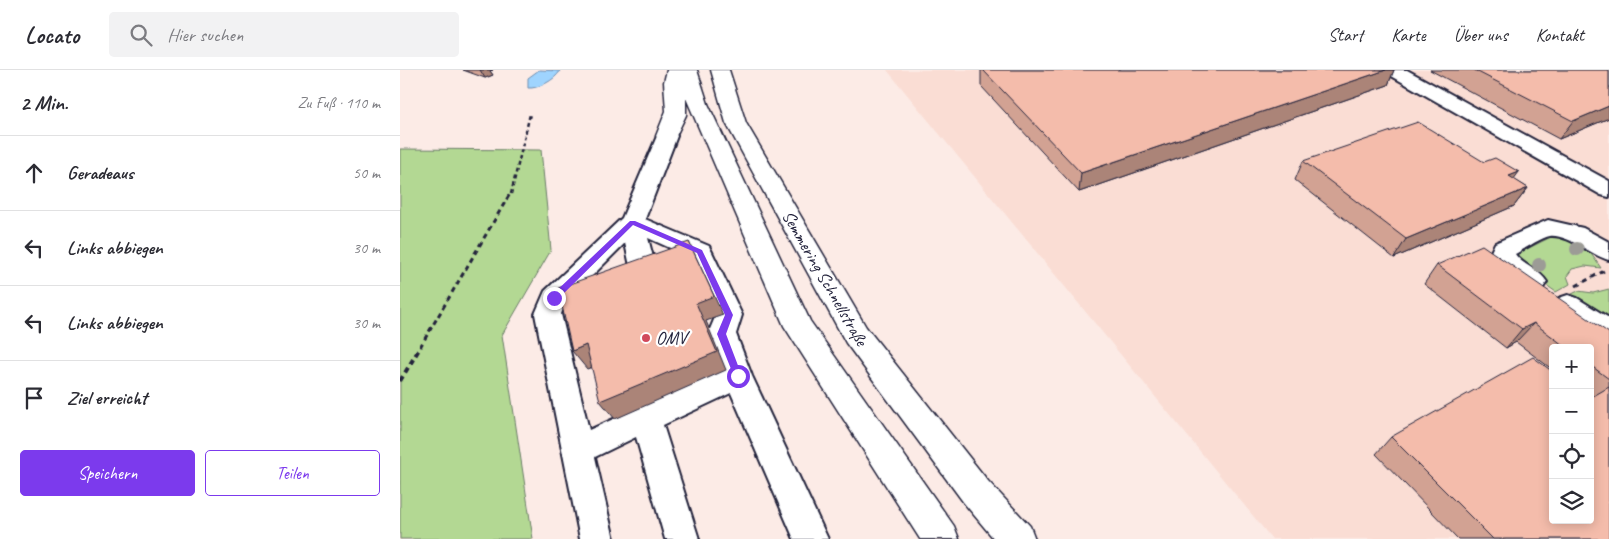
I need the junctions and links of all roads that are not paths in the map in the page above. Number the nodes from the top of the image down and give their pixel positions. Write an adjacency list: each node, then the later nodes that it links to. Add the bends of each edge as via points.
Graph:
1 (676, 70): 5 (highway, via 673,78 677,103)
2 (688, 70): 19 (highway, via 698,104 798,326)
3 (720, 70): 20 (highway, Semmering Schnellstraße, via 736,124 856,335 976,492)
4 (1394, 70): 6 (lane)
5 (667, 136): 7 (lane)
6 (1609, 190)
7 (632, 222): 9 (lane); 12 (lane, via 700,252 724,312 722,334); 13 (lane, via 554,298 548,314)
8 (1609, 252): 10 (lane, via 1575,234 1548,228 1504,249 1502,254 1510,266)
9 (646, 280)
10 (1609, 332)
11 (583, 354): 13 (lane)
12 (738, 376): 14 (lane); 18 (lane)
13 (563, 378): 15 (lane)
14 (646, 419): 15 (lane); 17 (lane)
15 (577, 450): 16 (lane)
16 (597, 539)
17 (682, 539)
18 (811, 539)
19 (941, 539)
20 (1017, 539)

